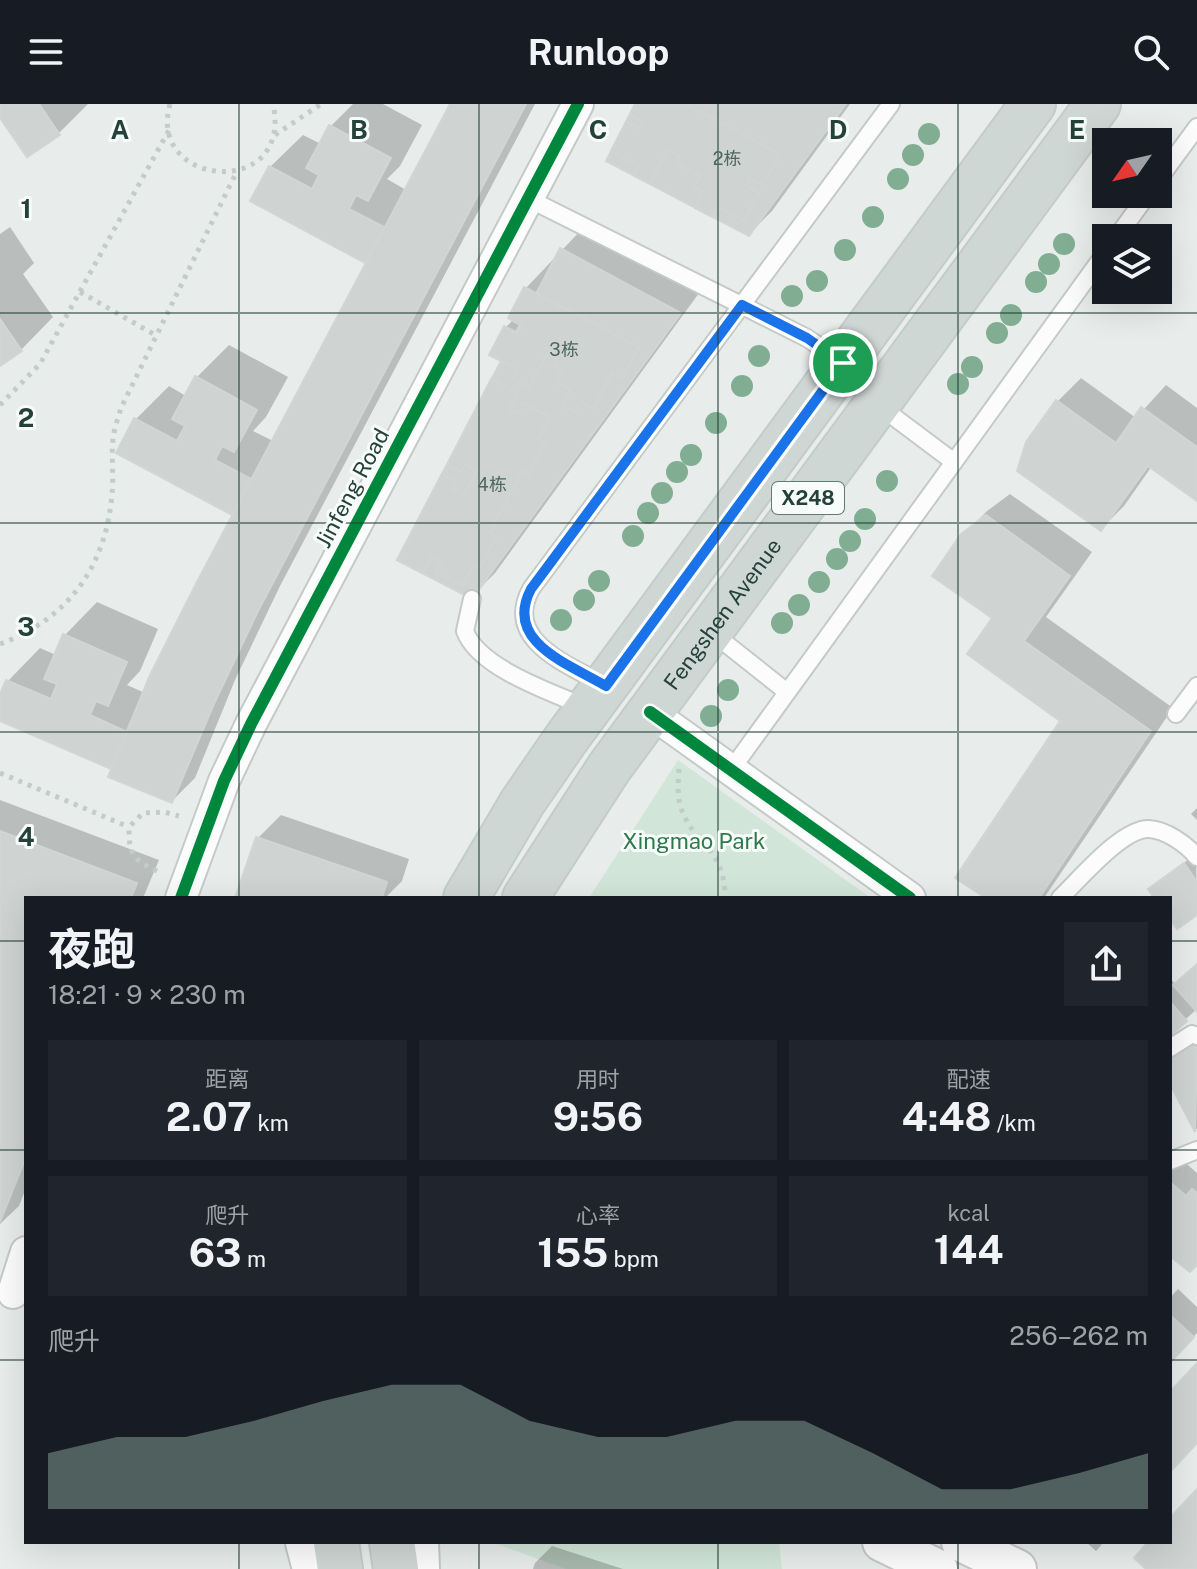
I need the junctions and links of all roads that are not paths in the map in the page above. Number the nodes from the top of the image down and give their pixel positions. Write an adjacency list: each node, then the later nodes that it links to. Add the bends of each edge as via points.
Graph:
1 (578, 104): 7 (street, Jinfeng Road)
2 (891, 104): 9 (lane)
3 (1033, 104): 10 (main road, X248)
4 (1098, 104): 11 (main road, Fengshen Avenue / X248)
5 (1197, 127): 6 (lane)
6 (1172, 161)
7 (527, 198): 9 (lane); 22 (street, Jinfeng Road, via 251,724)
8 (1092, 271): 12 (lane)
9 (742, 305): 10 (lane); 17 (lane, via 524,603 529,635)
10 (843, 363): 17 (main road, X248)
11 (877, 405): 12 (lane); 14 (main road, Fengshen Avenue / X248)
12 (954, 462): 16 (lane)
13 (472, 599): 17 (lane, via 465,631 474,648 515,675)
14 (710, 631): 16 (lane); 18 (main road, Fengshen Avenue / X248)
15 (1197, 686): 19 (lane)
16 (787, 692): 20 (lane)
17 (597, 698): 23 (main road, X248, via 522,803)
18 (650, 712): 20 (street); 24 (main road, Fengshen Avenue / X248)
19 (1176, 714)
20 (731, 770): 25 (street)
21 (1197, 857): 26 (lane, via 1172,836 1148,829 1124,837)
22 (182, 896)
23 (467, 896)
24 (526, 896)
25 (907, 896)
26 (1062, 896)
27 (1197, 1036): 28 (lane)
28 (1172, 1047)
29 (1197, 1150): 30 (lane)
30 (1172, 1160)
31 (24, 1260): 32 (street)
32 (16, 1292)
33 (308, 1544): 39 (main road)
34 (336, 1544): 40 (main road)
35 (392, 1544): 41 (main road)
36 (417, 1544): 42 (main road)
37 (886, 1544): 43 (street)
38 (965, 1544): 44 (street)
39 (314, 1569)
40 (340, 1569)
41 (396, 1569)
42 (418, 1569)
43 (938, 1569)
44 (1017, 1569)

